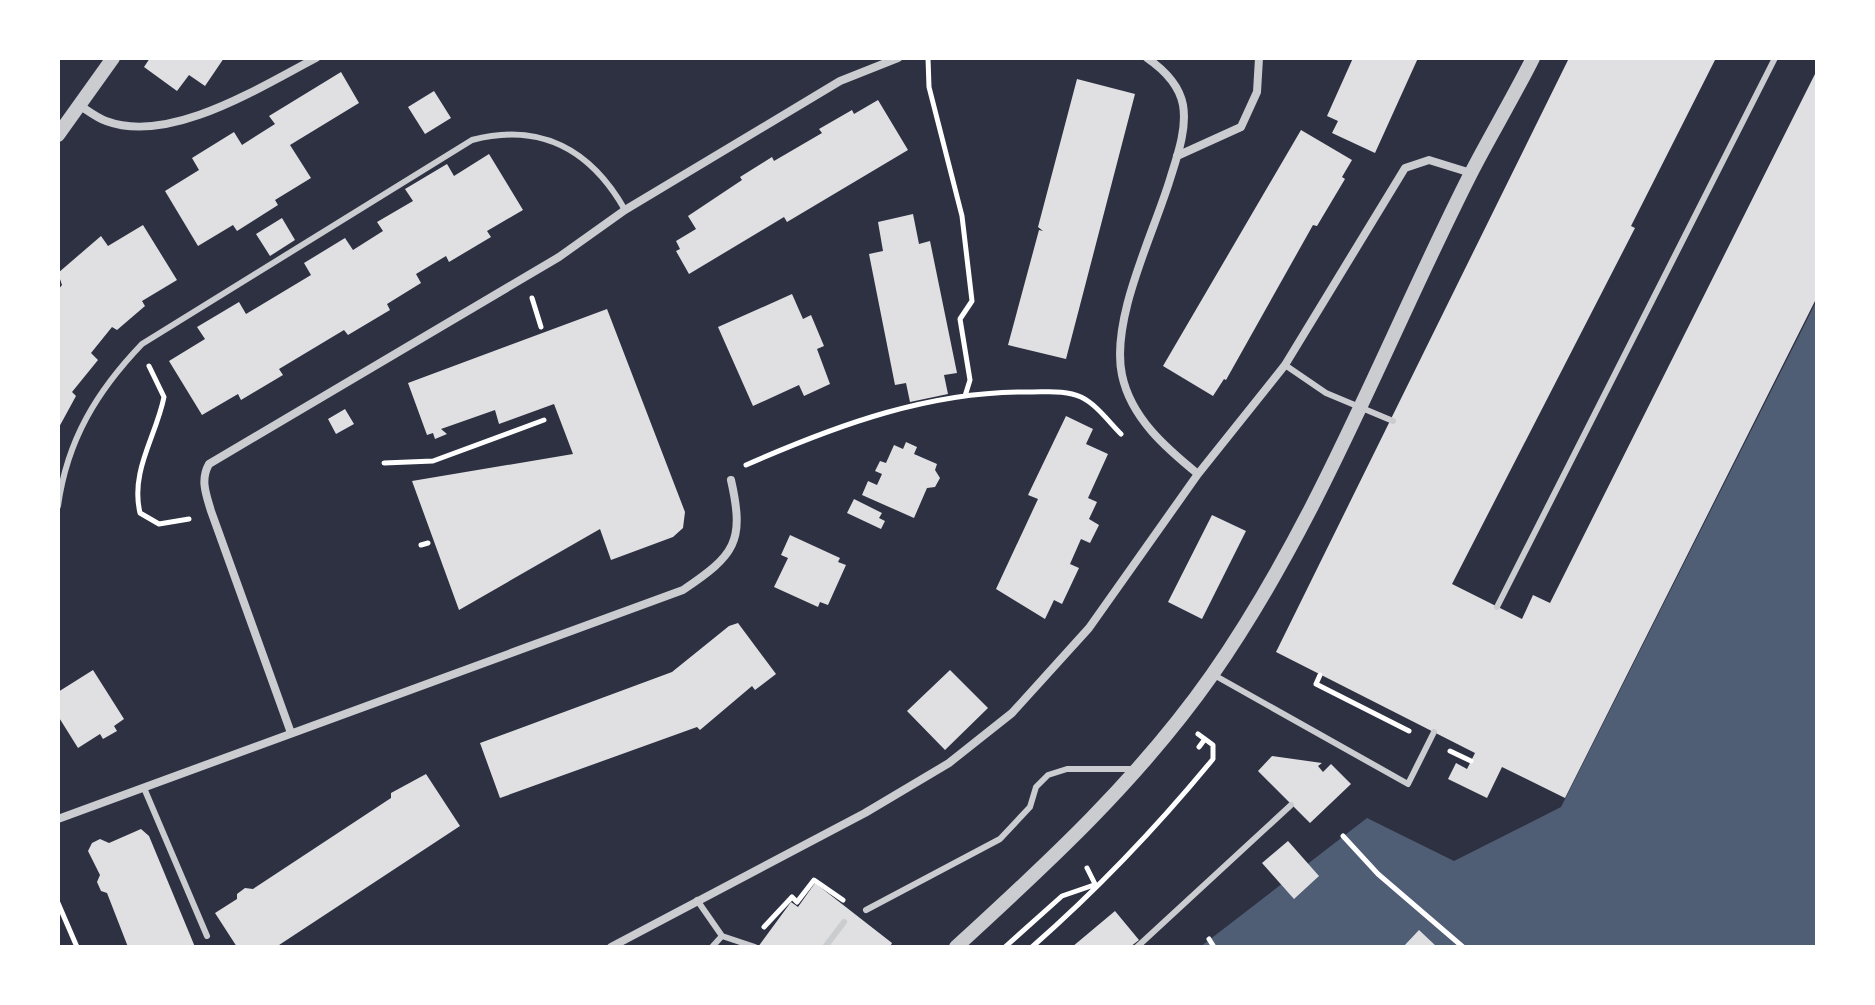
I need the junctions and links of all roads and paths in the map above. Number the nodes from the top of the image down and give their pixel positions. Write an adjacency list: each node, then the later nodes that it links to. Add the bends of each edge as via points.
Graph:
1 (113, 58): 9 (street)
2 (316, 58): 9 (street, via 208,112 156,127 107,122)
3 (898, 58): 13 (street, via 840,81)
4 (928, 58): 18 (path, via 929,87 962,216 972,301 960,319 970,380)
5 (1147, 58): 11 (street, via 1175,84 1183,103)
6 (1259, 58): 11 (street, via 1257,92 1241,127)
7 (1533, 58): 12 (street)
8 (1775, 58): 27 (lane)
9 (79, 105): 10 (street)
10 (58, 135)
11 (1177, 156): 23 (street, via 1129,302 1122,375 1139,415 1161,445)
12 (1471, 173): 17 (street, via 1429,160 1405,168); 28 (street, via 1334,467 1275,578)
13 (625, 210): 16 (lane, via 595,167 553,141 498,134 472,140); 32 (street, via 559,257 209,464 203,474 211,511)
14 (537, 288): 15 (path, via 531,297)
15 (541, 327)
16 (136, 349): 25 (lane, via 89,409 64,471); 26 (path, via 157,376 164,397 136,485 140,513 159,524)
17 (1285, 365): 20 (lane, via 1326,393); 23 (street)
18 (965, 396): 21 (path, via 1077,395); 24 (path, via 865,417 743,466)
19 (544, 420): 22 (path, via 433,461)
20 (1393, 421)
21 (1109, 422)
22 (384, 463)
23 (1198, 474): 45 (street, via 1089,628 1012,713 949,763 889,799)
24 (731, 480): 32 (street, via 740,520 736,539 712,570 683,590)
25 (58, 506)
26 (197, 515)
27 (1497, 607)
28 (1212, 674): 34 (lane, via 1408,784); 37 (street)
29 (1320, 675): 34 (path, via 1316,684)
30 (1193, 731): 33 (path)
31 (1434, 732): 34 (lane)
32 (291, 733): 38 (street)
33 (1205, 739): 35 (path); 43 (path, via 1213,745 1213,759 1120,866)
34 (1430, 741): 36 (path)
35 (1199, 747)
36 (1471, 761)
37 (1139, 769): 48 (lane, via 1075,768 1048,775 1036,787 1030,807 1000,839); 58 (street, via 1083,830)
38 (144, 788): 40 (street); 50 (lane)
39 (1291, 805): 61 (lane)
40 (58, 819)
41 (1343, 836): 63 (path, via 1378,874)
42 (1087, 868): 43 (path)
43 (1095, 884): 59 (path, via 1062,896); 60 (path)
44 (835, 896): 47 (path, via 814,880 797,902 792,897)
45 (697, 900): 51 (lane); 54 (street)
46 (58, 903): 53 (path)
47 (785, 907)
48 (866, 910)
49 (844, 922): 57 (lane)
50 (207, 936)
51 (722, 936): 55 (lane); 56 (lane)
52 (1209, 939): 62 (path)
53 (77, 947)
54 (611, 947)
55 (712, 947)
56 (755, 947)
57 (825, 947)
58 (956, 947)
59 (1005, 947)
60 (1032, 947)
61 (1137, 947)
62 (1214, 947)
63 (1463, 947)

